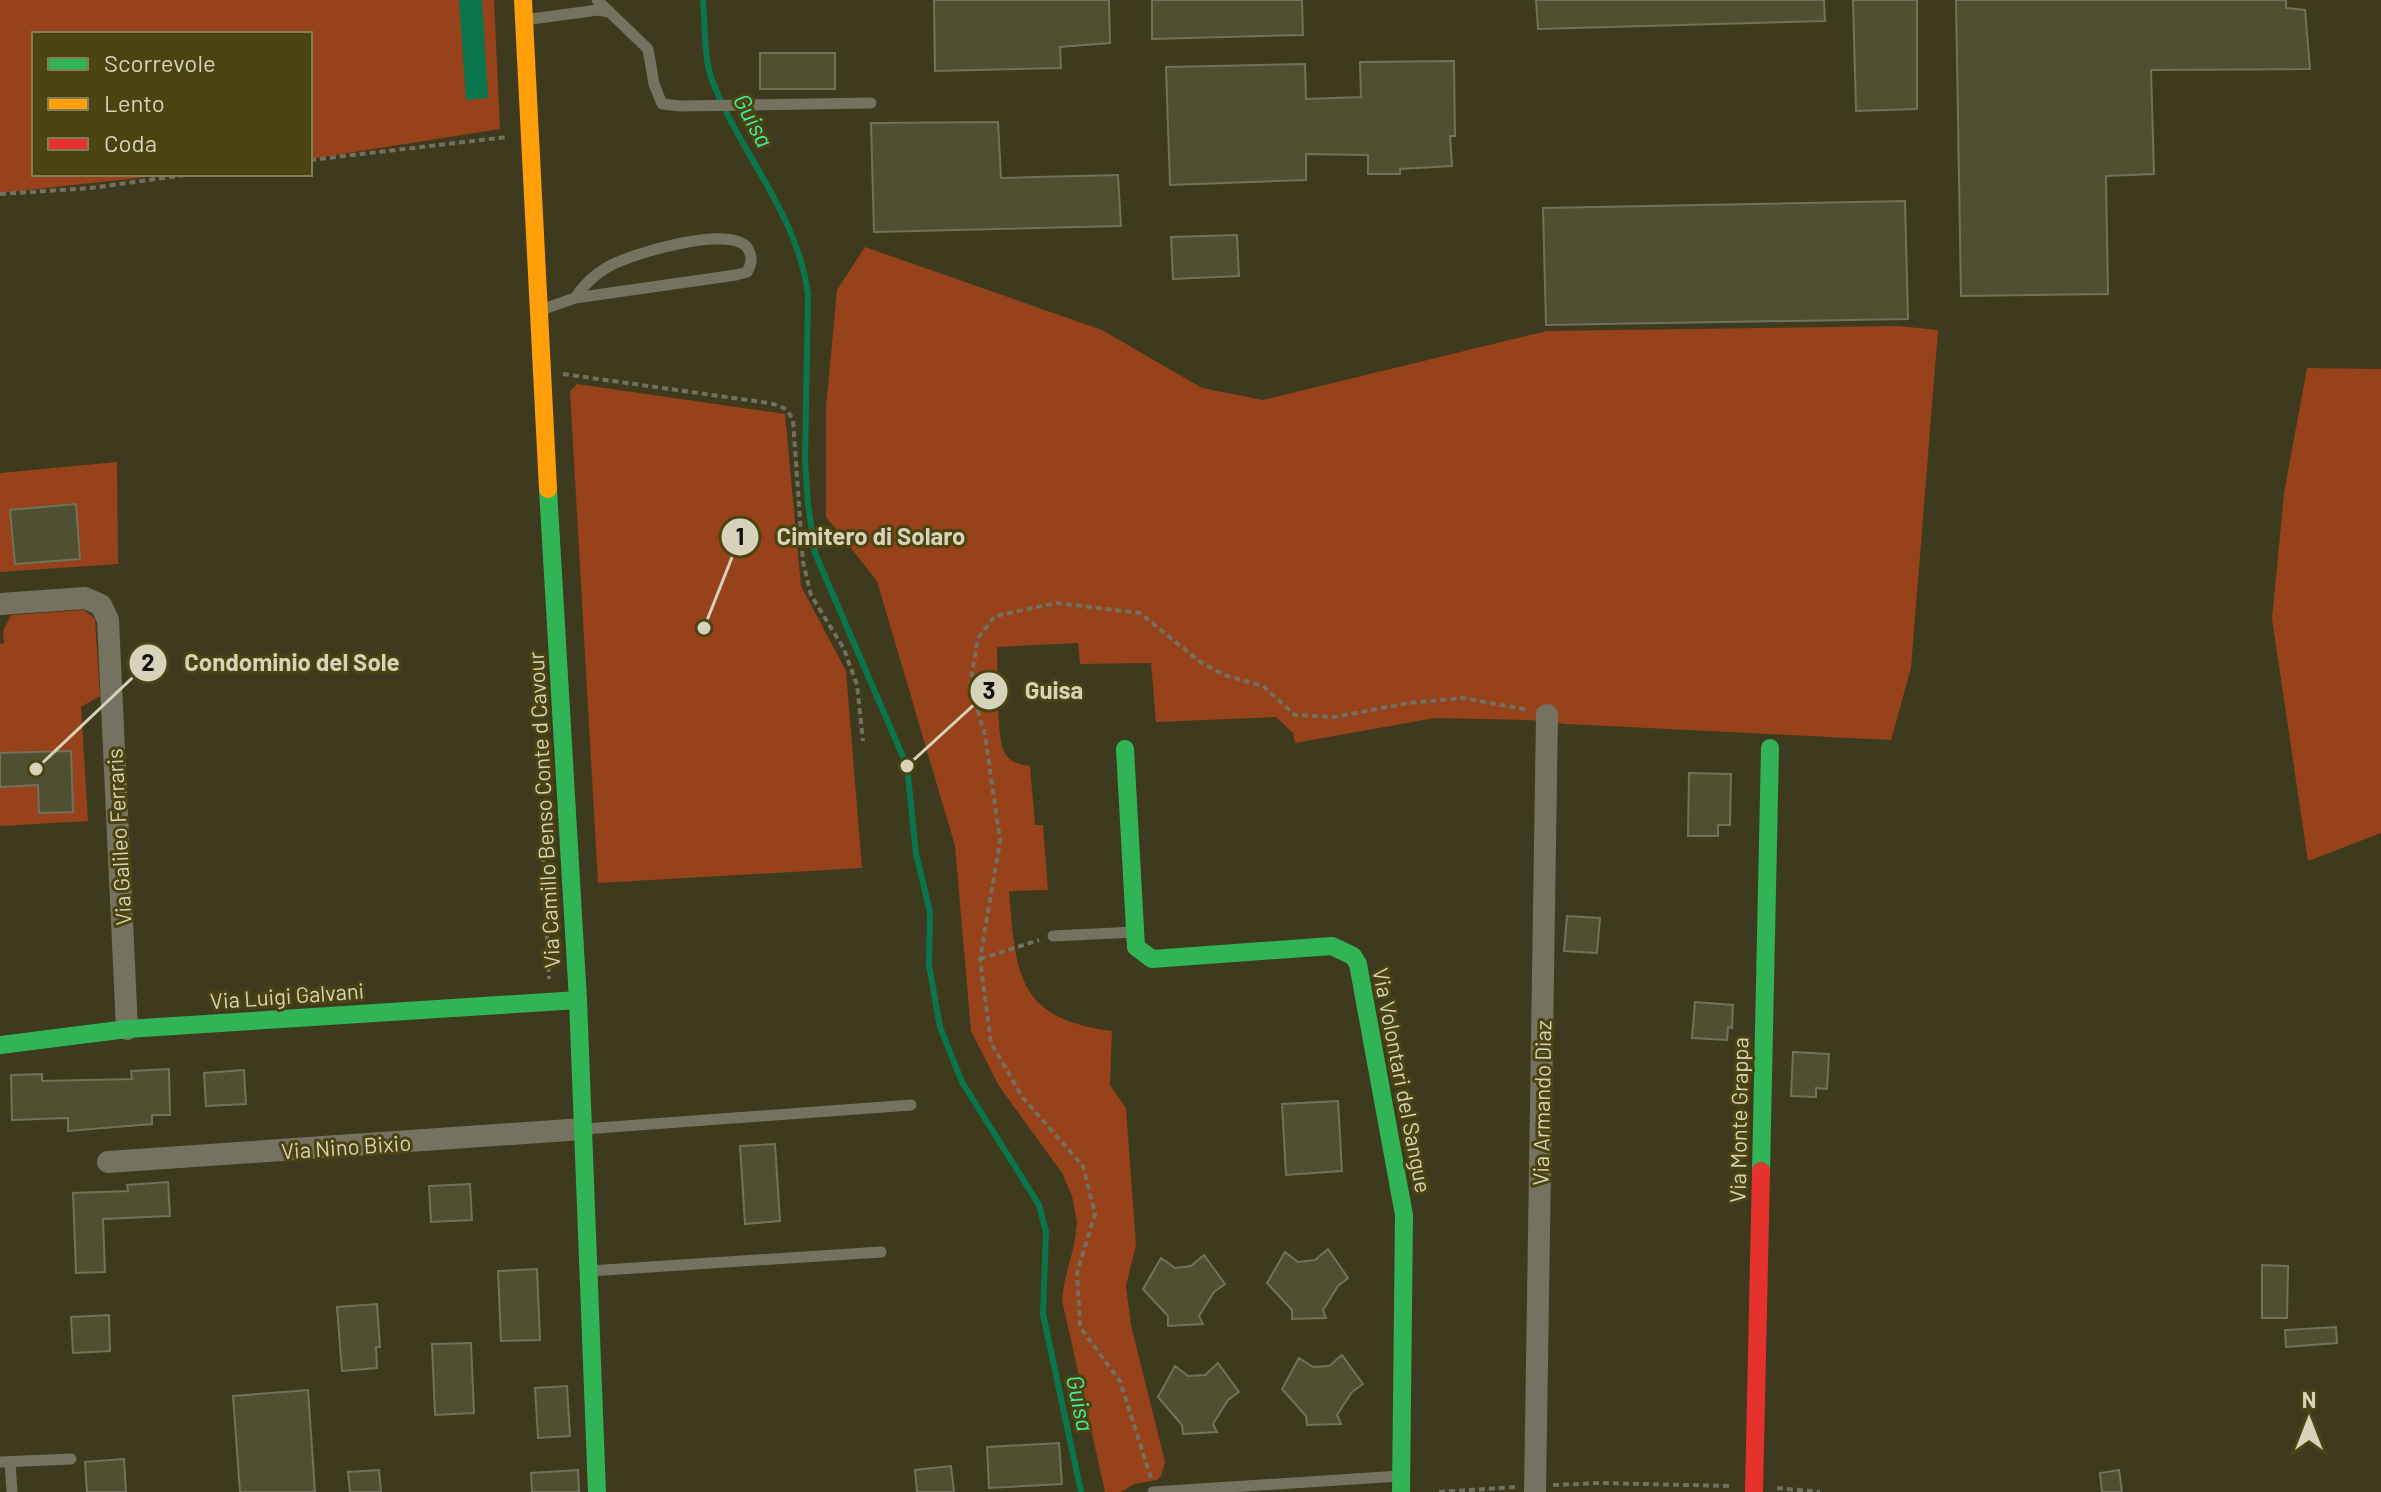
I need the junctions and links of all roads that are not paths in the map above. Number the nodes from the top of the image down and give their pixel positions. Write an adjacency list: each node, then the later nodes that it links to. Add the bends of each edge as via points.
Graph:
1 (523, 0): 4 (street, Via Camillo Benso Conte d Cavour)
2 (597, 0): 3 (lane)
3 (612, 12): 4 (lane); 5 (lane, via 648,49 662,104)
4 (524, 20): 7 (street, Via Camillo Benso Conte d Cavour)
5 (871, 103)
6 (575, 298): 6 (lane, via 736,275 747,272 751,254 738,241 696,240 655,248 607,267); 7 (lane)
7 (537, 311): 14 (street, Via Camillo Benso Conte d Cavour)
8 (0, 604): 15 (street, Via Galileo Ferraris, via 85,598 101,605 108,620)
9 (1547, 715): 25 (street, Via Armando Diaz)
10 (1770, 748): 26 (street, Via Monte Grappa)
11 (1125, 749): 12 (street)
12 (1135, 932): 13 (lane); 24 (street, Via Volontari del Sangue, via 1136,947 1152,959 1332,946 1358,964 1404,1215)
13 (1053, 936)
14 (578, 1000): 15 (street, Via Luigi Galvani); 18 (street, Via Camillo Benso Conte d Cavour)
15 (127, 1029): 16 (street, Via Luigi Galvani)
16 (0, 1045)
17 (911, 1105): 18 (lane)
18 (583, 1129): 19 (street, Via Nino Bixio); 21 (street, Via Camillo Benso Conte d Cavour)
19 (108, 1162)
20 (881, 1252): 21 (lane)
21 (588, 1271): 28 (street, Via Camillo Benso Conte d Cavour)
22 (71, 1459): 23 (lane)
23 (5, 1462): 27 (lane)
24 (1401, 1484): 29 (lane)
25 (1535, 1489)
26 (1754, 1489)
27 (12, 1492)
28 (597, 1492)
29 (1153, 1492)

